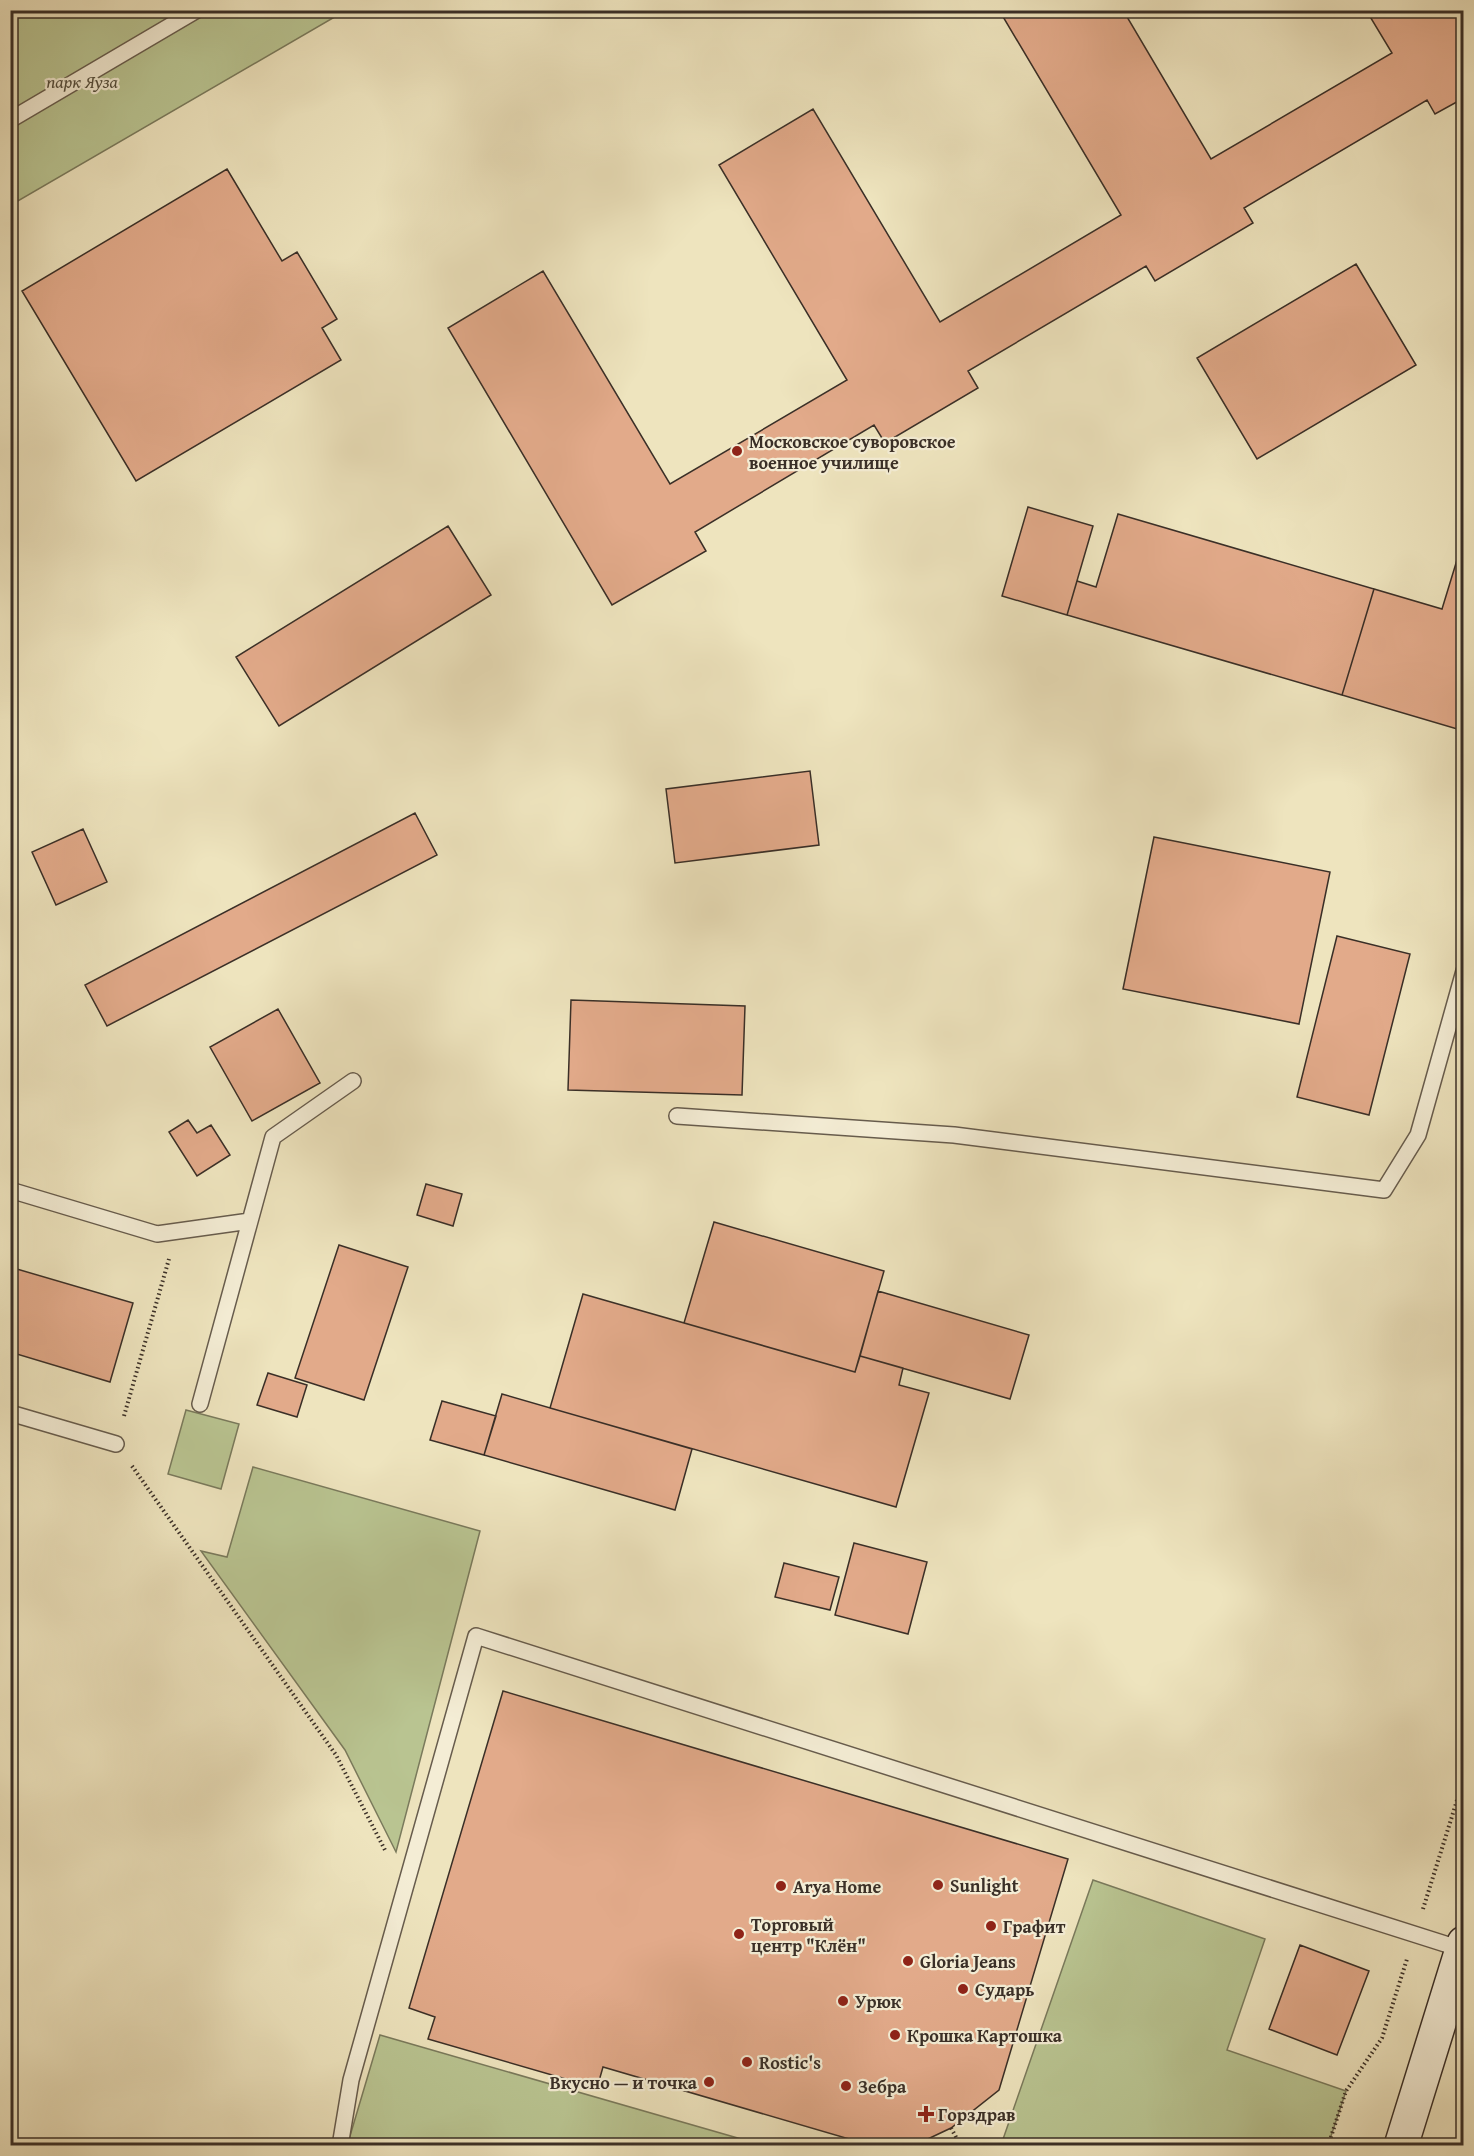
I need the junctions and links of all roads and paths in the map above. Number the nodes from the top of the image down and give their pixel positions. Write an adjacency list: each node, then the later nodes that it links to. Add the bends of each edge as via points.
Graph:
1 (17, 10): 3 (path)
2 (197, 10): 4 (lane)
3 (10, 15)
4 (10, 120)
5 (1464, 970): 7 (lane, via 1418,1135 1384,1190 954,1135)
6 (353, 1081): 9 (lane, via 273,1137)
7 (677, 1116)
8 (10, 1190): 10 (lane, via 157,1234)
9 (250, 1221): 10 (lane); 11 (lane)
10 (177, 1231): 13 (path)
11 (200, 1404)
12 (10, 1413): 13 (lane)
13 (116, 1444): 15 (path, via 336,1755)
14 (1464, 1778): 16 (path)
15 (388, 1857)
16 (1415, 1934): 17 (lane); 19 (lane, via 476,1636 351,2080); 21 (path, via 1382,2038 1346,2091)
17 (1462, 1946): 22 (main road)
18 (951, 2128): 20 (path)
19 (340, 2145)
20 (961, 2145)
21 (1328, 2145)
22 (1401, 2145)

